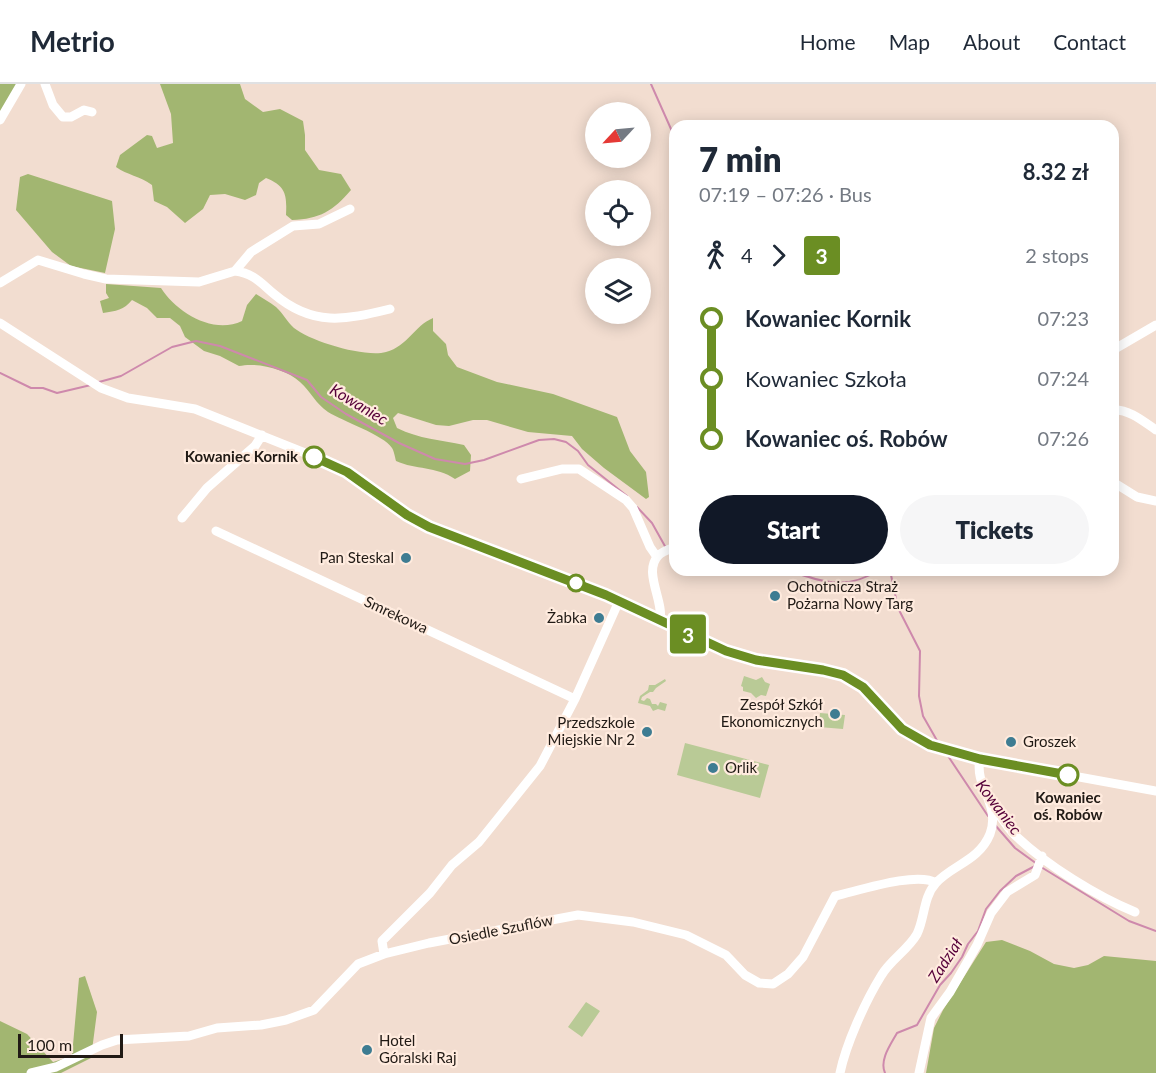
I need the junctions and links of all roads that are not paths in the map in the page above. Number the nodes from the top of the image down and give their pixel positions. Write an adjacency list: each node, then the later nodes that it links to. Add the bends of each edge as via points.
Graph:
1 (21, 84): 4 (street)
2 (45, 84): 3 (street, via 53,105 63,117 84,110)
3 (92, 112)
4 (0, 120)
5 (350, 209): 6 (street, via 319,224 293,226 251,252)
6 (235, 271): 7 (street, via 199,282 157,282 106,279 38,260); 8 (street, via 258,279 292,308 324,318 345,319)
7 (0, 283)
8 (390, 309)
9 (0, 323): 14 (street, via 101,388 128,398 195,409)
10 (1156, 325): 11 (street)
11 (1119, 347)
12 (1119, 410): 13 (street)
13 (1156, 430)
14 (262, 435): 18 (street); 22 (street, via 347,472 429,527)
15 (521, 479): 21 (street, via 579,469 626,500 650,547)
16 (1119, 486): 17 (street, via 1137,497)
17 (1156, 501)
18 (182, 518)
19 (216, 531): 24 (street, Smrekowa)
20 (669, 550): 21 (street)
21 (659, 555): 23 (street, via 653,566)
22 (619, 601): 23 (street); 24 (street)
23 (660, 620): 25 (street, via 744,657 843,675 863,687 902,729 930,745)
24 (575, 699): 31 (street, via 540,766 479,842 452,865 382,941)
25 (980, 759): 26 (street); 27 (street, via 980,778)
26 (1156, 791)
27 (993, 812): 28 (street, via 1002,817 1015,836); 29 (street, via 991,830 982,847)
28 (1042, 856): 30 (street, via 1107,901); 34 (street, via 1035,875 1007,892 991,913 977,945 931,1018)
29 (936, 883): 31 (street, Osiedle Szuflów, via 915,879 835,896 803,957 773,984 759,983 726,955 686,935 633,922 578,915); 33 (street, via 922,910 917,934 881,974 845,1051)
30 (1135, 912)
31 (384, 954): 32 (street, Osiedle Szuflów, via 358,964 314,1010 286,1020 172,1038 117,1040 56,1067)
32 (31, 1073)
33 (840, 1073)
34 (919, 1073)

